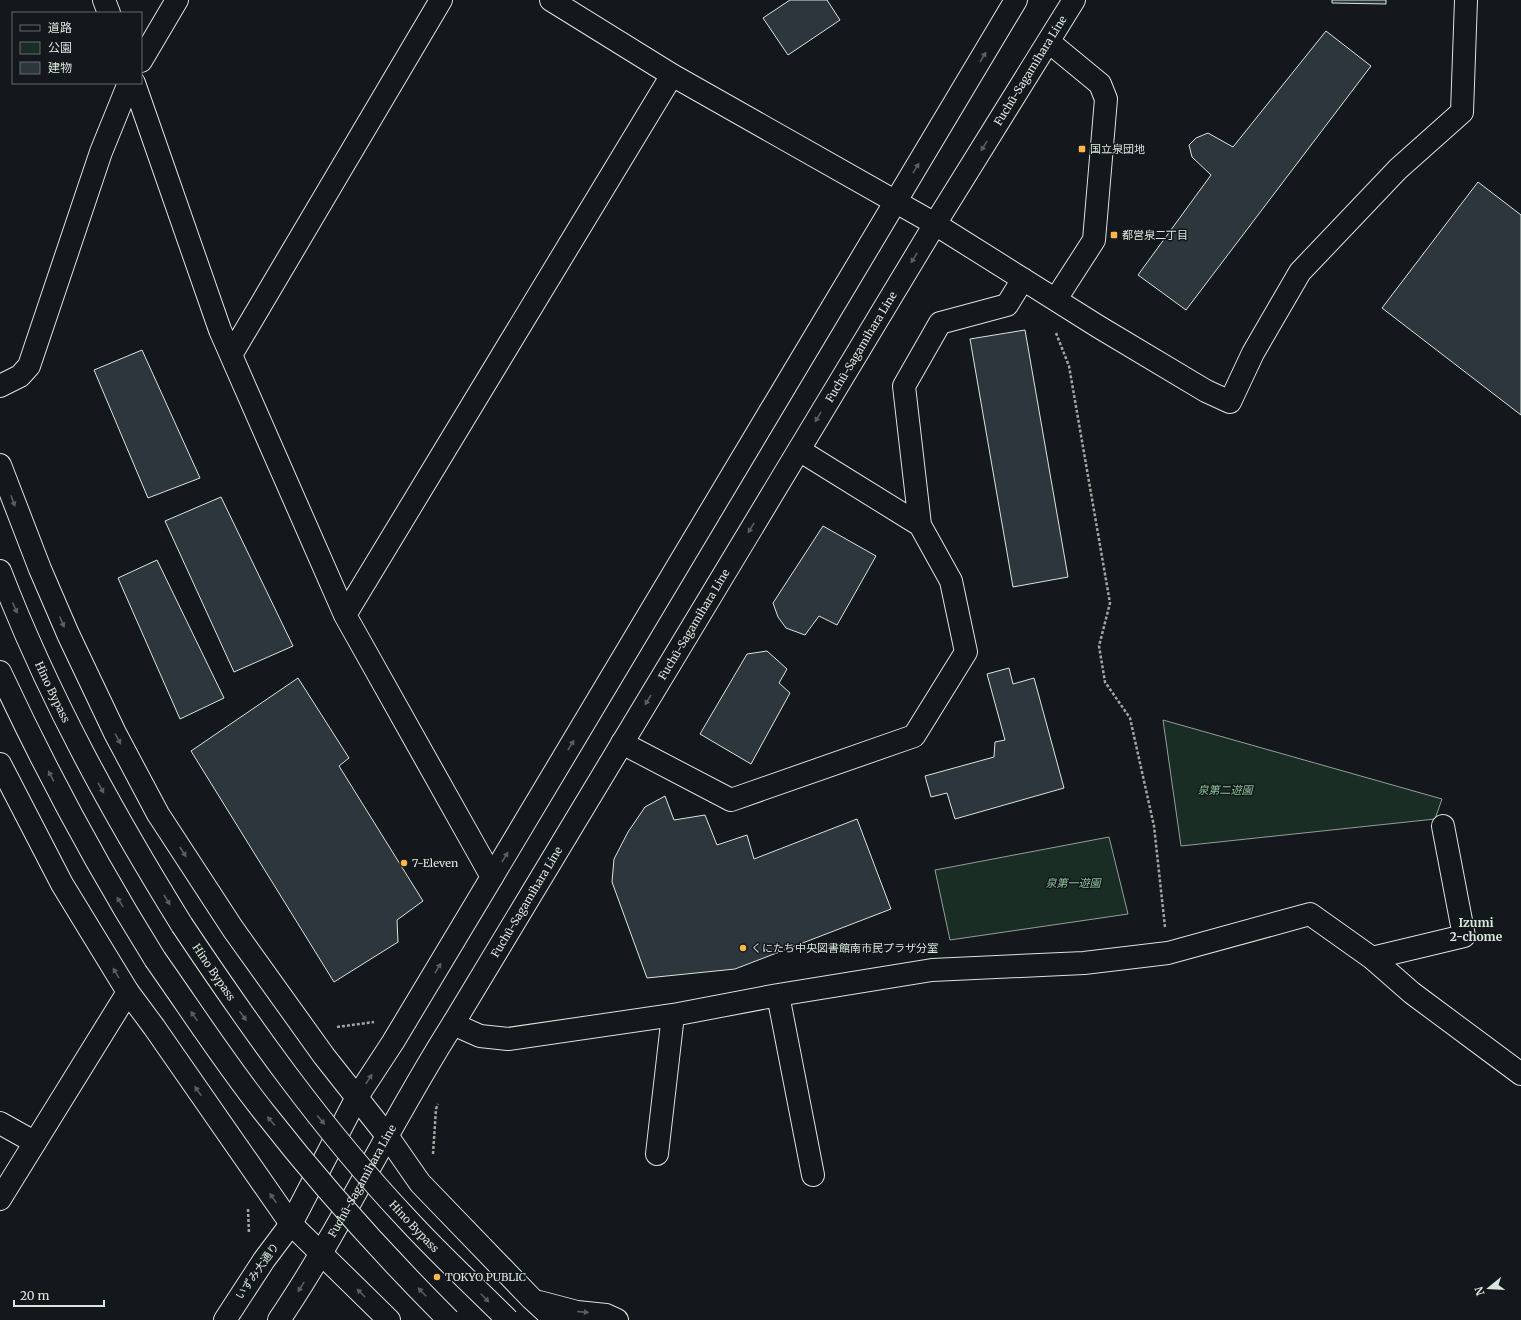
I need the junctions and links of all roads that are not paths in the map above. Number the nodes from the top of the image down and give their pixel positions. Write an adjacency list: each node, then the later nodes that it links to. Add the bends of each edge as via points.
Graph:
1 (104, 0): 8 (main road)
2 (177, 0): 10 (main road)
3 (441, 0): 18 (main road)
4 (551, 0): 11 (main road)
5 (1016, 0): 14 (main road, one-way to 5)
6 (1074, 0): 9 (main road, Fuchū-Sagamihara Line)
7 (1466, 0): 17 (main road, via 1462,112 1398,169 1300,272 1253,353 1230,402 1206,391)
8 (109, 12)
9 (1049, 42): 15 (main road, Fuchū-Sagamihara Line, one-way to 15); 17 (main road, via 1100,84 1106,99 1094,240)
10 (142, 59)
11 (672, 75): 14 (main road); 24 (main road)
12 (129, 84): 19 (main road, via 101,152 29,366 20,376)
13 (134, 84): 18 (main road)
14 (896, 202): 15 (main road); 29 (main road, one-way to 14)
15 (935, 224): 16 (main road); 20 (main road, Fuchū-Sagamihara Line, one-way to 20)
16 (1023, 279): 17 (main road); 22 (main road, via 1007,305 940,323 904,386)
17 (1056, 299)
18 (231, 355): 24 (main road)
19 (0, 386)
20 (799, 450): 22 (main road); 26 (main road, Fuchū-Sagamihara Line, one-way to 26)
21 (0, 465): 36 (main road, one-way to 36, via 68,634 115,733 158,814 233,929 324,1056)
22 (920, 525): 26 (main road, via 951,581 966,652 914,736 731,800)
23 (0, 571): 50 (main road, Hino Bypass, one-way to 50, bridge, via 64,717 126,833 182,925 233,1001 315,1112 407,1219)
24 (345, 615): 29 (main road)
25 (0, 672): 49 (main road, one-way to 25, bridge, via 352,1218 264,1112 155,959 79,830)
26 (622, 743): 34 (main road, Fuchū-Sagamihara Line)
27 (0, 764): 31 (main road, one-way to 27, via 62,884)
28 (1444, 826): 30 (main road, via 1464,936)
29 (492, 877): 36 (main road, one-way to 29)
30 (1372, 958): 32 (main road, via 1310,914 1168,953 1084,963 932,970); 35 (main road, via 1418,997)
31 (128, 992): 39 (main road); 43 (main road, one-way to 31)
32 (778, 995): 33 (main road); 41 (main road)
33 (673, 1015): 34 (main road, via 508,1039 480,1036); 40 (main road)
34 (453, 1024): 38 (main road, Fuchū-Sagamihara Line, via 417,1080)
35 (1521, 1074)
36 (357, 1097): 38 (main road); 43 (main road)
37 (0, 1123): 39 (main road)
38 (388, 1137): 44 (main road, Fuchū-Sagamihara Line); 45 (main road, via 420,1183)
39 (34, 1142): 42 (main road)
40 (657, 1154)
41 (813, 1175)
42 (0, 1199)
43 (291, 1224): 44 (main road); 46 (main road, いずみ大通り)
44 (321, 1254): 47 (main road, one-way to 47); 48 (main road, one-way to 44)
45 (532, 1299): 51 (main road); 52 (main road, one-way to 52, via 556,1308 606,1315)
46 (225, 1320)
47 (279, 1320)
48 (389, 1320)
49 (449, 1320)
50 (508, 1320)
51 (555, 1320)
52 (617, 1320)

